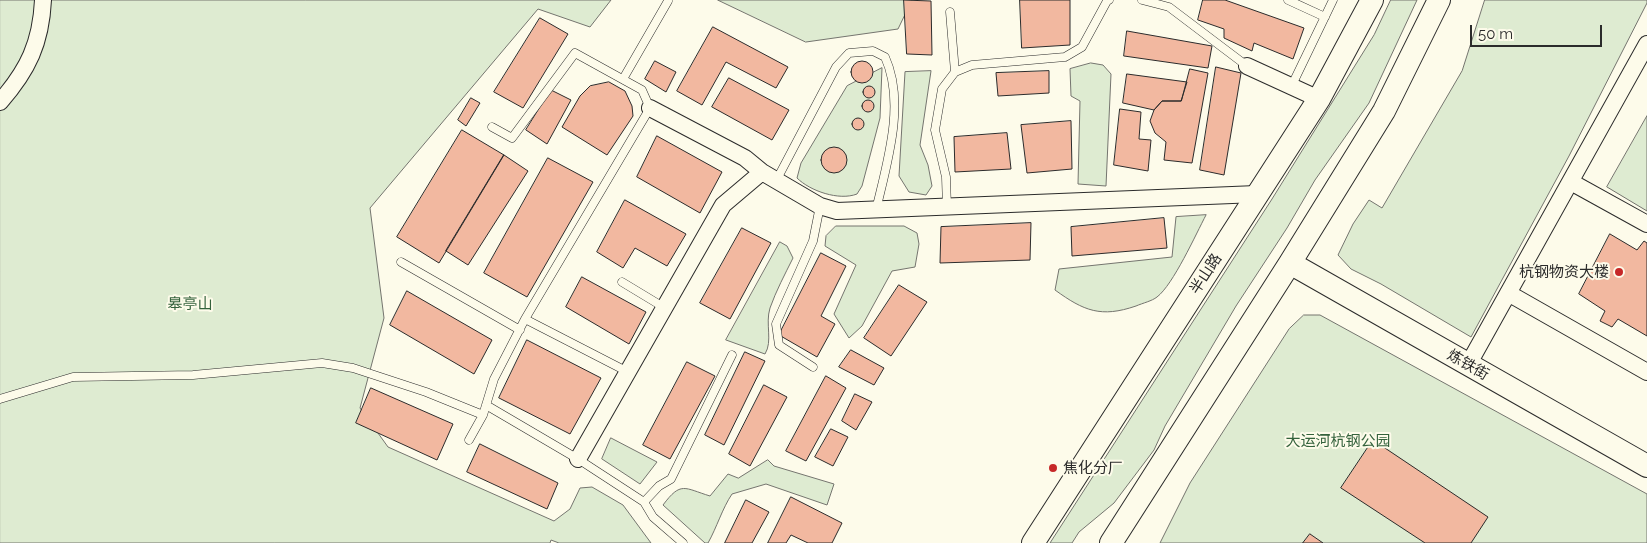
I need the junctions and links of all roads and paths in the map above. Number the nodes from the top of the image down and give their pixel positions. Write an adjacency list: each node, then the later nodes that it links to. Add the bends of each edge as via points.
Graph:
1 (43, 0): 17 (street, via 42,25 32,54 18,81)
2 (1108, 0): 13 (lane, via 1082,47 1065,57 972,65)
3 (1142, 0): 12 (lane, via 1169,7)
4 (1288, 0): 10 (lane)
5 (1333, 0): 10 (lane)
6 (1372, 0): 16 (main road, 半山路)
7 (1439, 0): 29 (main road, via 1384,111)
8 (668, 1): 14 (lane)
9 (950, 12): 13 (lane)
10 (1324, 17): 15 (lane)
11 (1647, 44): 22 (street)
12 (1247, 66): 15 (street)
13 (955, 72): 25 (lane, via 942,89 934,130 946,177)
14 (623, 79): 18 (lane, via 642,90); 19 (lane, via 576,53 512,138)
15 (1292, 85): 16 (street)
16 (1319, 99): 23 (main road, 半山路)
17 (0, 102)
18 (650, 108): 20 (street, via 745,158); 33 (lane)
19 (492, 127)
20 (762, 172): 21 (street); 32 (street, via 723,205)
21 (776, 181): 24 (street); 26 (lane, via 836,66 849,53 873,51 885,57 892,72 894,124)
22 (1571, 182): 27 (street); 31 (street)
23 (1257, 194): 25 (street); 50 (main road, 半山路)
24 (820, 206): 26 (street, via 837,211); 37 (lane, via 813,240 776,324 779,345)
25 (947, 208): 26 (street)
26 (876, 210)
27 (1647, 224)
28 (401, 262): 34 (lane)
29 (1290, 263): 36 (main road, 炼铁街); 51 (main road)
30 (622, 282): 32 (lane)
31 (1508, 294): 36 (street); 39 (street)
32 (665, 308): 38 (street)
33 (525, 319): 34 (lane); 38 (lane)
34 (520, 330): 41 (lane, via 494,379)
35 (732, 355): 46 (lane, via 671,479)
36 (1468, 365): 45 (main road, 炼铁街)
37 (813, 367)
38 (628, 372): 44 (street)
39 (1647, 372)
40 (0, 399): 42 (lane, via 73,377 192,375 322,364 353,368)
41 (486, 405): 42 (lane); 44 (lane)
42 (483, 415): 43 (lane)
43 (469, 440)
44 (578, 459): 46 (lane)
45 (1647, 466)
46 (644, 502): 47 (lane, via 653,517)
47 (673, 534): 48 (lane); 49 (lane)
48 (668, 543)
49 (683, 543)
50 (1033, 543)
51 (1111, 543)

